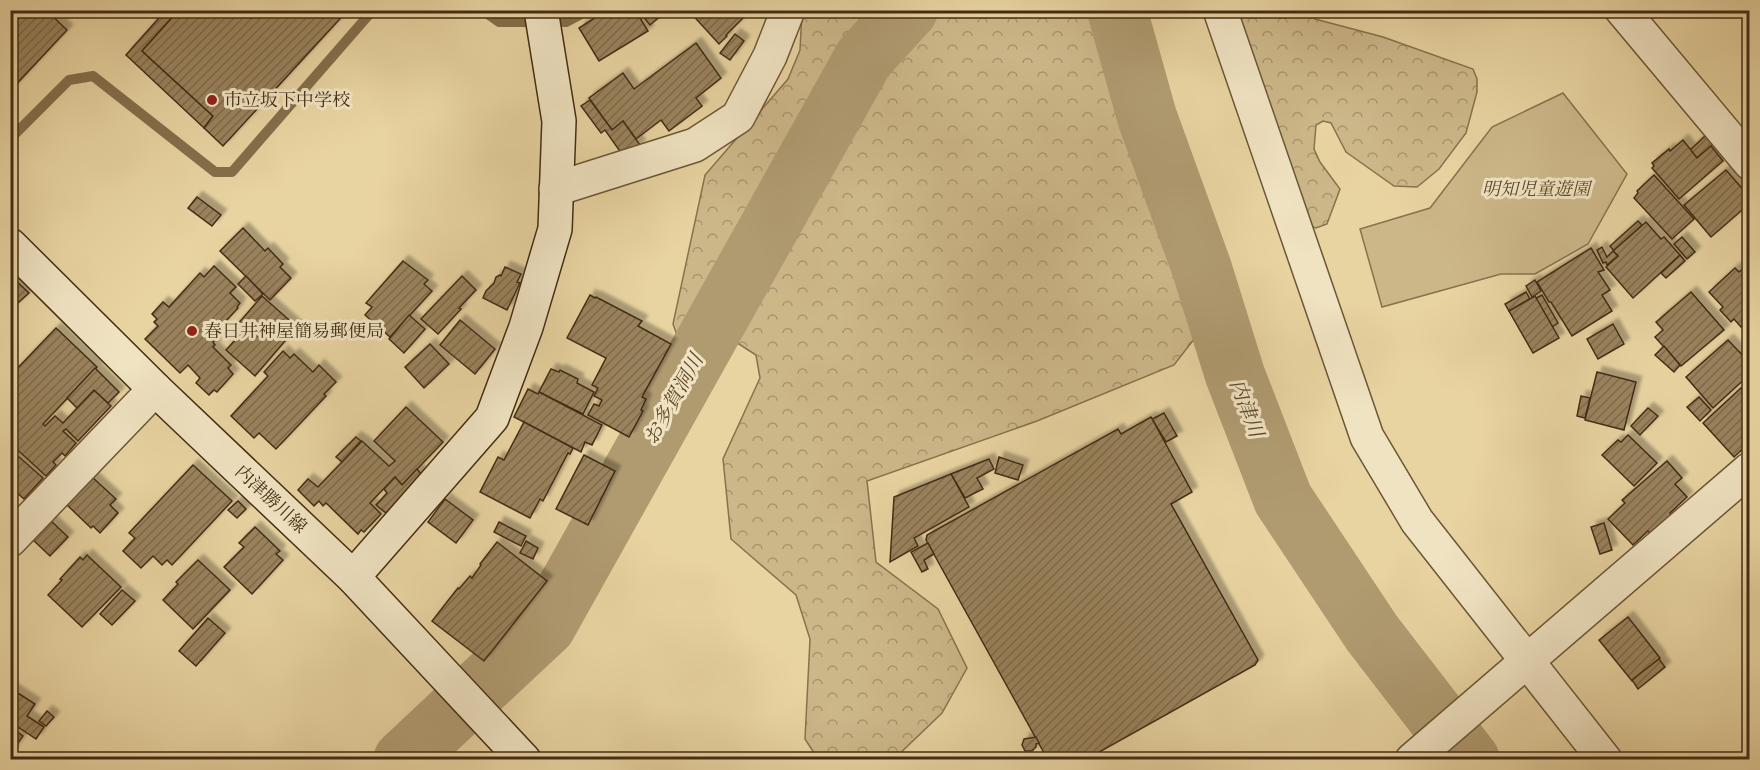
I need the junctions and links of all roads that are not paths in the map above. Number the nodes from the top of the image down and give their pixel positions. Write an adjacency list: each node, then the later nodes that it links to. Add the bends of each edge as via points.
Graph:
1 (541, 10): 6 (street, via 559,121)
2 (788, 10): 6 (street, via 770,56 738,117 696,145)
3 (1220, 10): 12 (street, via 1367,437 1417,521)
4 (1622, 10): 5 (street)
5 (1749, 163)
6 (556, 189): 11 (street, via 555,229 526,327 492,418)
7 (10, 245): 8 (street, 内津勝川線)
8 (155, 389): 10 (street); 11 (street, 内津勝川線)
9 (1749, 469): 12 (street)
10 (10, 540)
11 (353, 577): 13 (street, 内津勝川線)
12 (1527, 662): 14 (street); 15 (street)
13 (524, 759)
14 (1412, 759)
15 (1605, 759)

